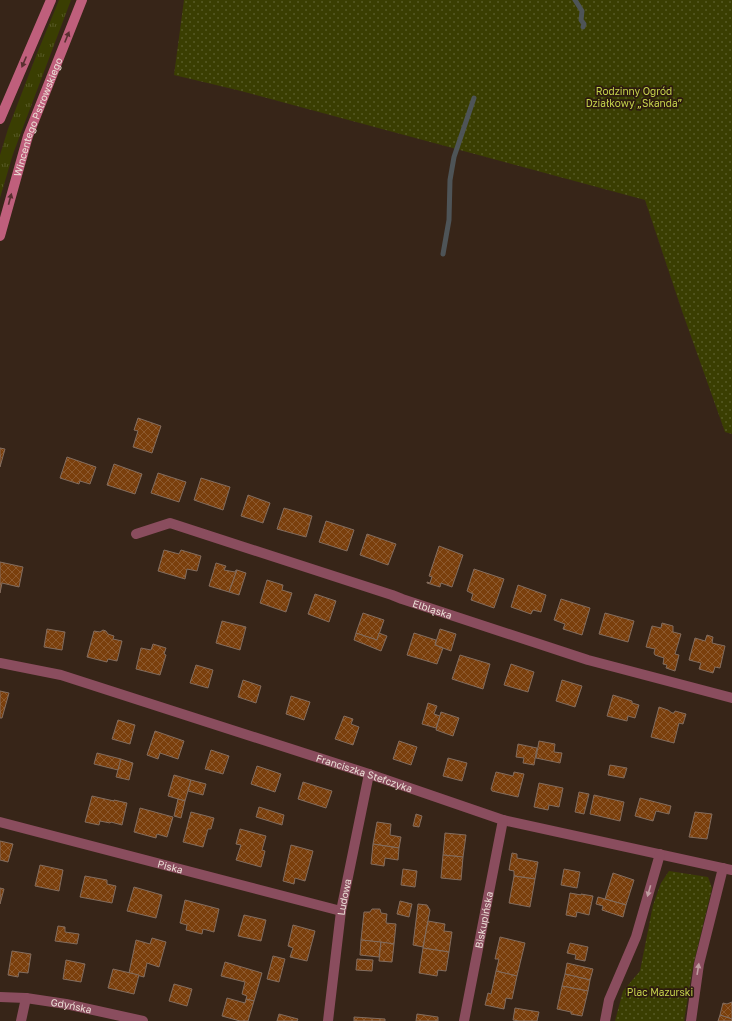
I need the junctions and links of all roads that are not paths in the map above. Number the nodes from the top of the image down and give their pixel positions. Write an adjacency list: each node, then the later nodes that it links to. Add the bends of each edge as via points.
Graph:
1 (50, 0): 3 (main road, one-way to 3)
2 (82, 0): 4 (main road, Wincentego Pstrowskiego, one-way to 2, via 28,136)
3 (0, 119)
4 (0, 236)
5 (136, 534): 7 (street, Elbląska, via 170,523 588,660)
6 (0, 663): 8 (street, Franciszka Stefczyka, via 61,675)
7 (732, 698)
8 (369, 774): 9 (street, Franciszka Stefczyka); 13 (street, Ludowa)
9 (503, 820): 11 (street, Franciszka Stefczyka); 19 (street, Biskupińska)
10 (0, 822): 13 (street, Piska)
11 (660, 854): 12 (street, Franciszka Stefczyka); 20 (street, one-way to 20, via 636,937 610,1000)
12 (728, 869): 21 (street, one-way to 12, via 698,964)
13 (341, 911): 18 (street, Ludowa)
14 (0, 997): 15 (street, Gdyńska)
15 (26, 998): 16 (street); 17 (street, Gdyńska)
16 (21, 1021)
17 (143, 1021)
18 (328, 1021)
19 (464, 1021)
20 (605, 1021)
21 (691, 1021)

